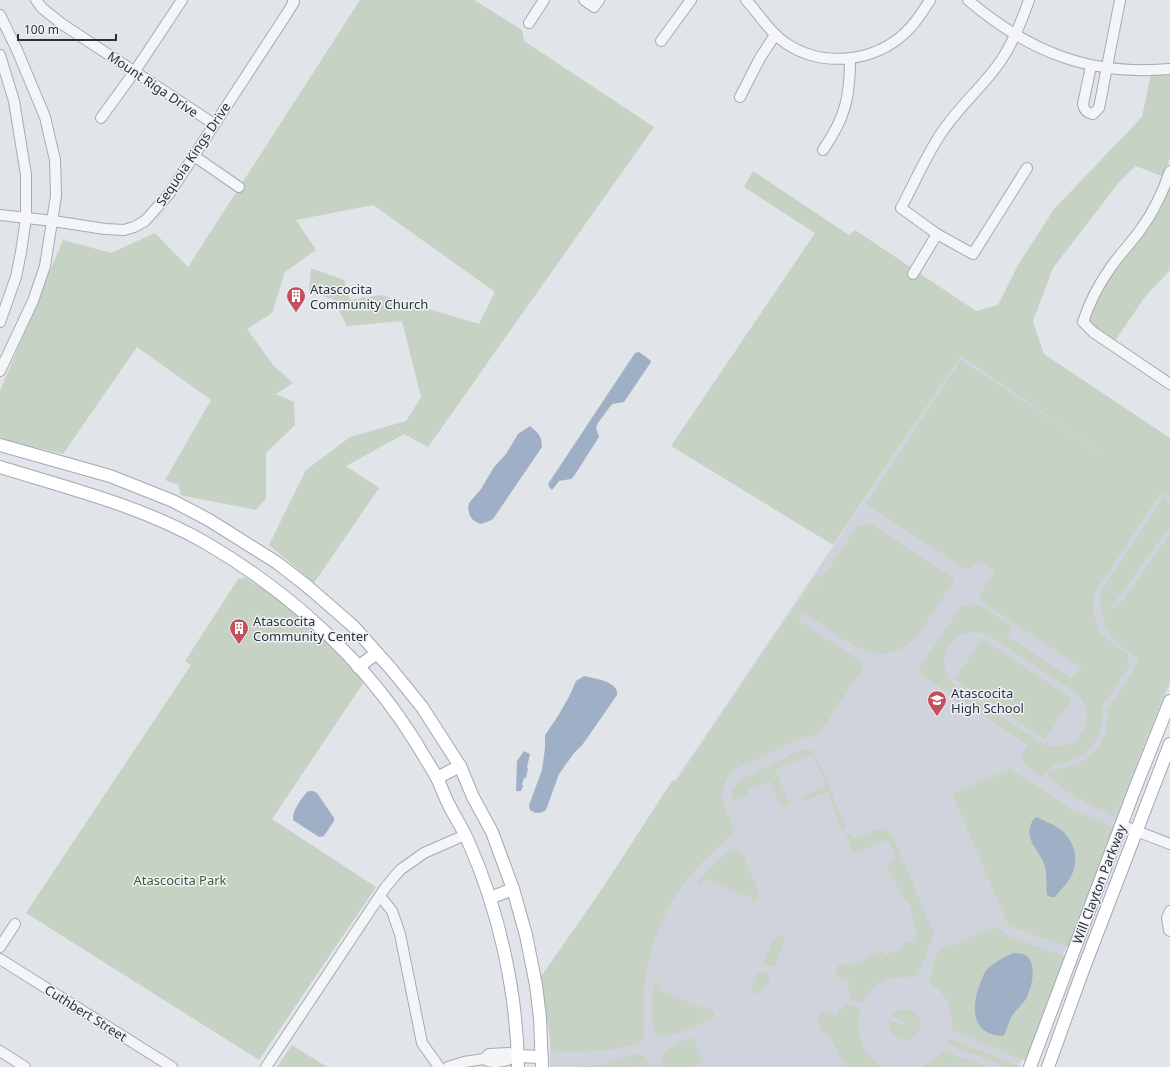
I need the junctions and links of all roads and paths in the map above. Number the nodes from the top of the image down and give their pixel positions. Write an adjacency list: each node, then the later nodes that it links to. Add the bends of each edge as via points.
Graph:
1 (36, 0): 23 (street, Mount Riga Drive, via 54,18)
2 (182, 0): 23 (street)
3 (544, 0): 14 (street)
4 (584, 0): 12 (street)
5 (691, 0): 17 (street)
6 (746, 0): 15 (street)
7 (930, 0): 19 (street, via 906,32 892,43 872,54)
8 (968, 0): 16 (street)
9 (1029, 0): 16 (street)
10 (1120, 0): 21 (street)
11 (294, 1): 26 (street, Sequoia Kings Drive)
12 (597, 3)
13 (0, 16): 34 (street, via 45,117 55,160 56,196)
14 (529, 23)
15 (775, 35): 19 (street, via 794,48 814,56); 24 (street)
16 (1015, 36): 20 (street, via 1048,52); 35 (street, via 991,75 940,135 901,208)
17 (661, 41)
18 (0, 55): 33 (street, via 14,101 26,175)
19 (850, 59): 27 (street, via 849,94 845,109 838,127)
20 (1091, 66): 21 (street); 21 (street, via 1083,108 1093,114 1099,108)
21 (1107, 68): 22 (street, via 1145,71)
22 (1170, 69)
23 (135, 71): 25 (street); 26 (street, Mount Riga Drive)
24 (740, 97)
25 (101, 118)
26 (214, 124): 28 (street, Sequoia Kings Drive)
27 (823, 150)
28 (194, 156): 31 (street); 34 (street, Sequoia Kings Drive, via 169,194 145,221 134,227 124,230 104,229)
29 (1027, 168): 35 (street, via 973,254)
30 (1169, 178): 39 (street, via 1152,212 1106,275 1083,322 1093,332)
31 (239, 187)
32 (0, 215): 33 (street, Sequoia Kings Drive)
33 (26, 218): 34 (street, Sequoia Kings Drive); 37 (street, via 16,277)
34 (53, 221): 38 (street, via 45,266 33,301)
35 (937, 234): 36 (street)
36 (913, 274)
37 (0, 322)
38 (0, 371)
39 (1170, 384)
40 (0, 445): 42 (main road, via 110,476 154,493 192,510)
41 (0, 467): 43 (main road, via 118,503 205,543)
42 (255, 549): 43 (main road); 44 (main road, via 312,590 353,626)
43 (243, 567): 45 (main road, via 285,596 340,646)
44 (377, 653): 45 (main road); 48 (main road, via 422,707)
45 (358, 667): 49 (main road, via 403,722)
46 (1170, 701): 50 (main road, Will Clayton Parkway)
47 (1170, 744): 51 (main road, Will Clayton Parkway)
48 (460, 766): 49 (main road); 54 (main road, via 492,832)
49 (437, 778): 52 (main road, via 450,808)
50 (1121, 824): 51 (street); 61 (main road, Will Clayton Parkway)
51 (1136, 831): 53 (street); 62 (main road, Will Clayton Parkway)
52 (466, 835): 55 (street, via 424,853 400,870); 56 (main road)
53 (1170, 844)
54 (513, 889): 56 (main road); 66 (main road, via 526,934 536,985)
55 (380, 896): 69 (street); 70 (street, via 392,911 400,934 422,1043)
56 (490, 898): 65 (main road, via 511,989)
57 (1170, 911): 59 (street, via 1167,918)
58 (15, 924): 60 (street)
59 (1169, 931)
60 (0, 947)
61 (1073, 954): 62 (main road); 72 (main road, Will Clayton Parkway)
62 (1087, 958): 73 (main road, Will Clayton Parkway)
63 (0, 959): 68 (street, Cuthbert Street)
64 (0, 1052): 67 (street)
65 (517, 1062): 66 (main road); 71 (street, via 488,1062 484,1059)
66 (542, 1062)
67 (25, 1067)
68 (172, 1067)
69 (266, 1067)
70 (439, 1067)
71 (448, 1067)
72 (1030, 1067)
73 (1048, 1067)

